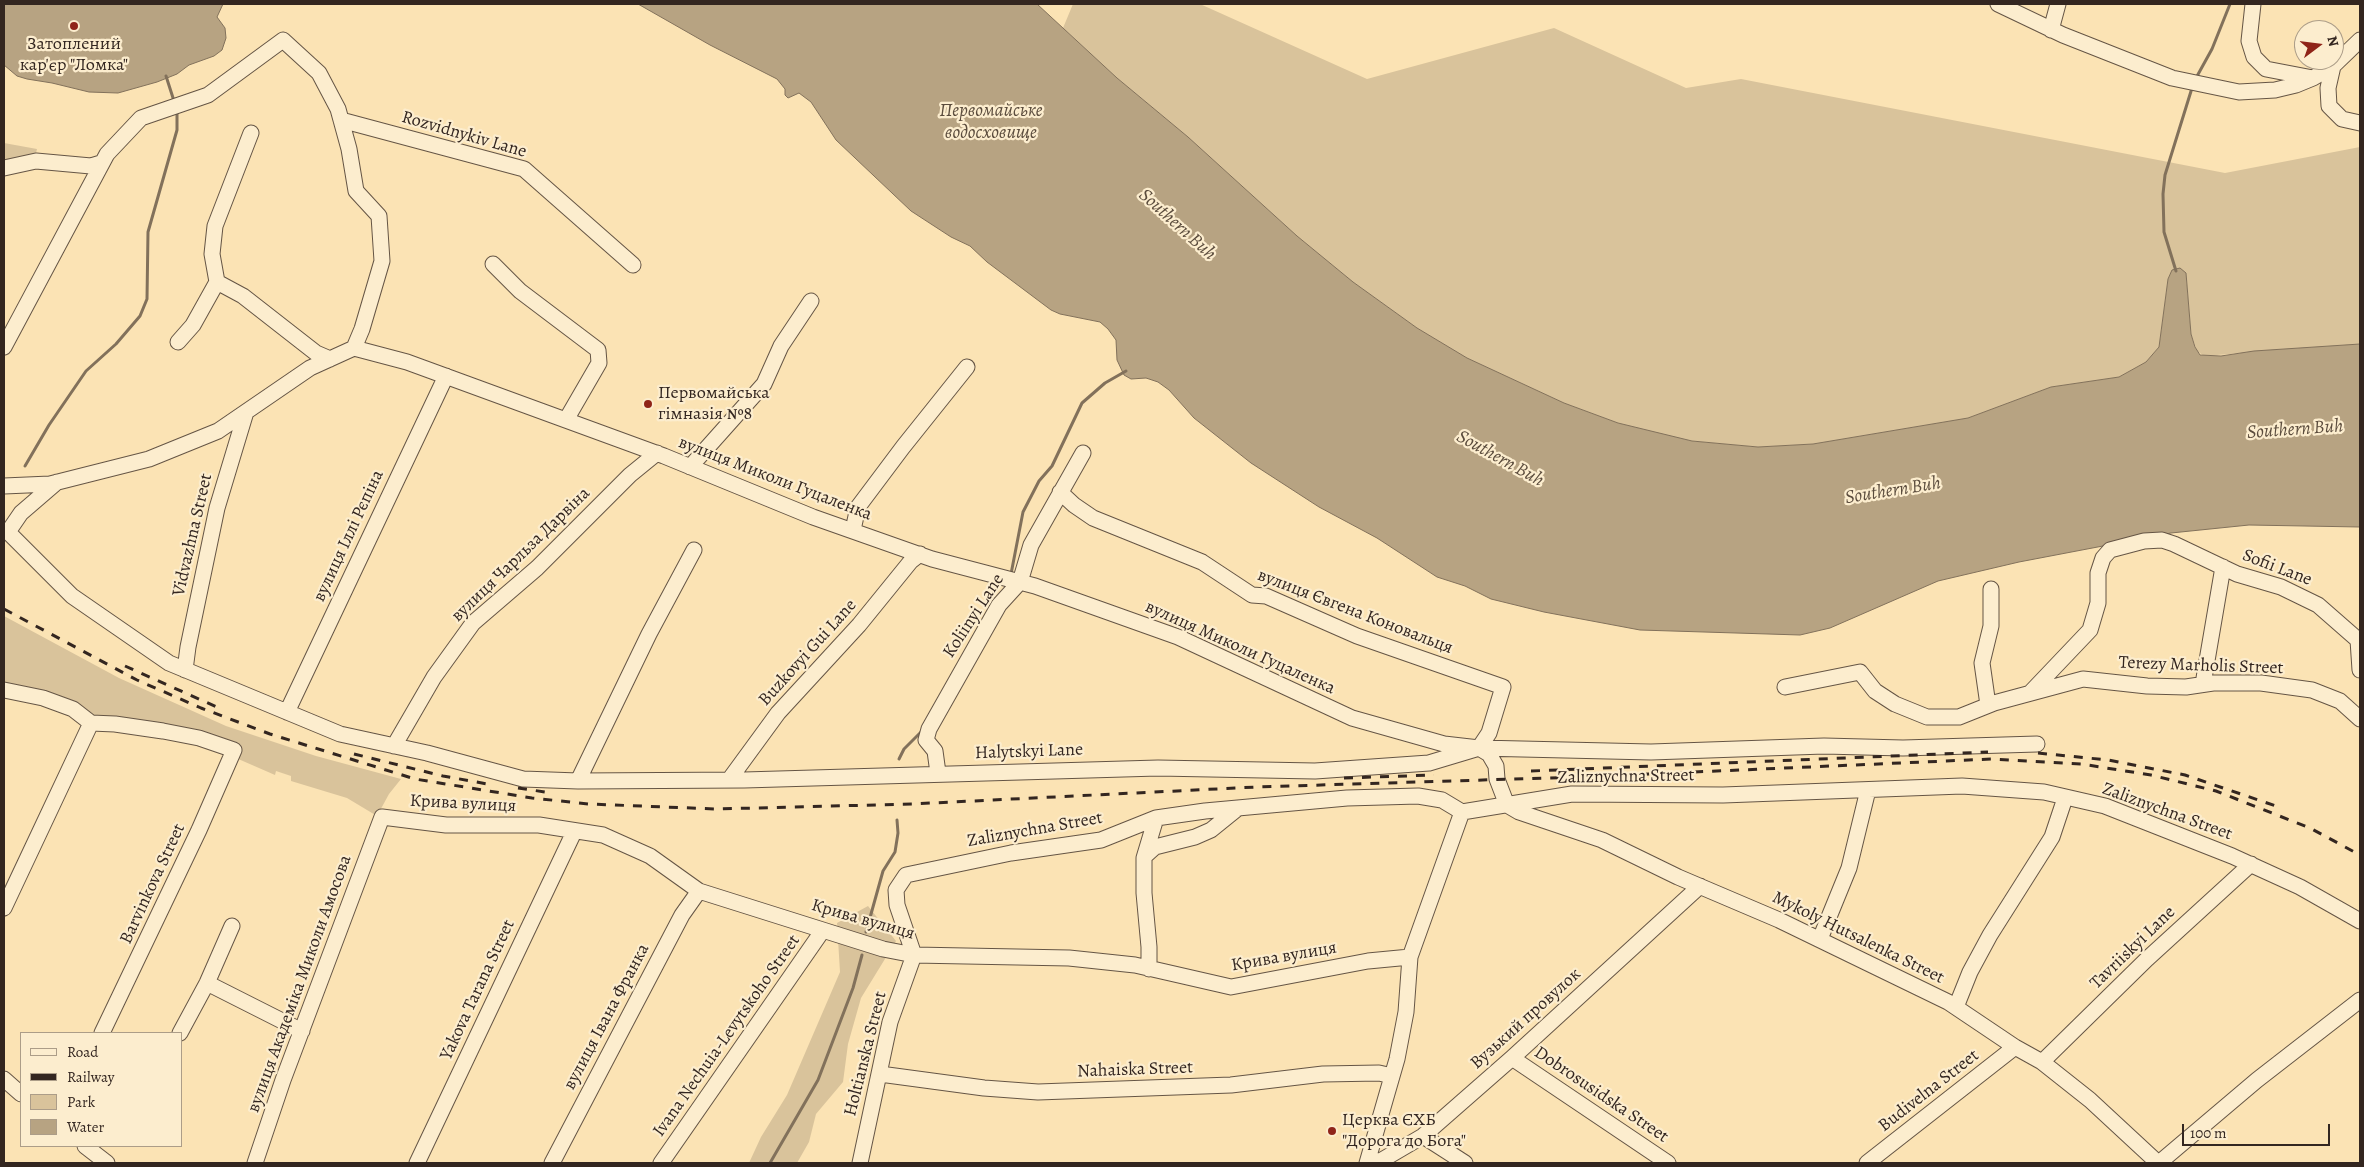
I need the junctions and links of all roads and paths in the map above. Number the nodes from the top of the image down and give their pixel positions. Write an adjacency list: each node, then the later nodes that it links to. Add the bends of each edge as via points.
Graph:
1 (1998, 4): 4 (street)
2 (2058, 4): 4 (street)
3 (2253, 4): 9 (street, via 2249,41 2254,58 2266,69)
4 (2051, 30): 9 (street, via 2172,78 2204,86 2238,92 2275,90)
5 (2360, 40): 6 (street)
6 (2344, 55)
7 (2326, 70): 9 (street)
8 (2332, 70): 11 (street, via 2328,88 2329,106 2342,119)
9 (2313, 78)
10 (341, 120): 13 (street, via 319,73 283,40 208,96 141,118); 16 (street, Rozvidnykiv Lane, via 524,169); 21 (street, via 356,191 379,216 382,261)
11 (2360, 123)
12 (251, 133): 17 (street, via 215,226 212,254)
13 (101, 163): 14 (street, via 91,166 36,161); 20 (street)
14 (4, 168)
15 (493, 264): 26 (street, via 520,291 598,350 599,363)
16 (634, 265)
17 (218, 282): 19 (street, via 193,325); 22 (street, via 243,296 316,353)
18 (812, 301): 29 (street, via 781,346 764,384)
19 (178, 342)
20 (4, 347)
21 (354, 348): 22 (street); 24 (street, вулиця Миколи Гуцаленка)
22 (330, 359): 25 (street, via 310,368)
23 (967, 367): 33 (street, via 858,507)
24 (446, 376): 26 (street, вулиця Миколи Гуцаленка); 46 (street, вулиця Іллі Рєпіна)
25 (246, 412): 30 (street, via 218,431 149,460); 39 (street, Vidvazhna Street, via 217,508)
26 (566, 420): 27 (street, вулиця Миколи Гуцаленка)
27 (657, 453): 29 (street, вулиця Миколи Гуцаленка); 50 (street, вулиця Чарльза Дарвіна, via 630,474 537,568 473,623 434,677)
28 (1083, 453): 32 (street, Koliinyi Lane)
29 (690, 467): 33 (street, вулиця Миколи Гуцаленка)
30 (57, 482): 31 (street); 39 (street, Halytskyi Lane, via 21,513 8,532 72,596 169,663)
31 (4, 486)
32 (1060, 492): 37 (street, Koliinyi Lane, via 1031,546); 51 (street, вулиця Євгена Коновальця, via 1093,518 1202,562 1252,594 1266,596 1357,636 1503,687 1489,733)
33 (853, 530): 35 (street, вулиця Миколи Гуцаленка)
34 (694, 550): 54 (street, via 649,634)
35 (920, 554): 37 (street, вулиця Миколи Гуцаленка); 53 (street, Buzkovyi Gui Lane, via 778,713)
36 (2223, 567): 40 (street, Sofii Lane, via 2318,604 2358,640); 41 (street); 44 (street, Sofii Lane, via 2162,540 2110,550 2103,558 2098,573 2098,603 2090,630)
37 (1020, 582): 51 (street, вулиця Миколи Гуцаленка, via 1178,638 1352,718 1444,744); 52 (street, Koliinyi Lane, via 999,605 929,729 926,740 935,751)
38 (1990, 589): 45 (street, via 1991,626 1982,663)
39 (185, 670): 46 (street, Halytskyi Lane)
40 (2360, 670)
41 (2202, 684): 44 (street, Terezy Marholis Street, via 2147,686 2083,679); 47 (street, Terezy Marholis Street, via 2261,683 2312,690 2340,701)
42 (1785, 687): 45 (street, Terezy Marholis Street, via 1860,672 1875,692 1927,717 1959,717)
43 (4, 690): 48 (street, via 43,698 73,709)
44 (2030, 693): 45 (street, Terezy Marholis Street)
45 (1988, 705)
46 (287, 712): 50 (street, Halytskyi Lane, via 340,734)
47 (2360, 720)
48 (91, 723): 67 (street); 78 (street, Barvinkova Street, via 163,731 199,738 234,750)
49 (2037, 744): 51 (street, via 1651,752)
50 (394, 746): 54 (street, Halytskyi Lane, via 523,779)
51 (1479, 748): 52 (street, Halytskyi Lane, via 1429,763 1315,771 1158,768); 57 (street, via 1489,754 1496,766 1497,779)
52 (938, 774): 53 (street, Halytskyi Lane)
53 (729, 780): 54 (street, Halytskyi Lane)
54 (578, 781)
55 (1868, 790): 56 (street, Zaliznychna Street, via 1962,786 2044,792); 57 (street, Zaliznychna Street, via 1723,795 1572,794); 71 (street, via 1850,868)
56 (2066, 798): 64 (street, Zaliznychna Street, via 2105,806); 77 (street, via 2052,837 1990,935)
57 (1507, 805): 59 (street, Zaliznychna Street); 65 (street, Mykoly Hutsalenka Street, via 1602,840)
58 (1237, 809): 59 (street, Zaliznychna Street, via 1347,798 1418,796 1442,800); 61 (street, Zaliznychna Street); 63 (street, via 1211,830 1155,847)
59 (1462, 812): 73 (street)
60 (382, 817): 62 (street, Крива вулиця, via 446,825 538,825); 80 (street, вулиця Академіка Миколи Амосова)
61 (1156, 818): 63 (street); 72 (street, Zaliznychna Street, via 1101,840 1011,853 906,875 896,890 897,905)
62 (574, 832): 66 (street, Крива вулиця, via 603,835 650,856); 93 (street, Yakova Tarana Street)
63 (1145, 856): 74 (street)
64 (2250, 864): 68 (street, Zaliznychna Street, via 2300,887); 83 (street, Tavriiskyi Lane)
65 (1700, 886): 71 (street, Mykoly Hutsalenka Street); 82 (street, Вузький провулок)
66 (699, 891): 70 (street, Крива вулиця); 94 (street, вулиця Івана Франка, via 682,915)
67 (4, 908)
68 (2360, 921)
69 (232, 926): 75 (street)
70 (823, 930): 72 (street, Крива вулиця); 95 (street, Ivana Nechuia-Levytskoho Street)
71 (1820, 939): 77 (street, Mykoly Hutsalenka Street)
72 (914, 955): 74 (street, Крива вулиця, via 1069,958); 84 (street, Holtianska Street, via 890,1022)
73 (1410, 957): 74 (street, Крива вулиця, via 1231,987); 85 (street, via 1406,1012)
74 (1149, 968)
75 (207, 983): 79 (street); 80 (street)
76 (2360, 1000): 100 (street, via 2256,1080)
77 (1956, 1007): 81 (street, Mykoly Hutsalenka Street)
78 (102, 1032)
79 (181, 1032)
80 (302, 1032): 92 (street, вулиця Академіка Миколи Амосова)
81 (2015, 1047): 83 (street, Mykoly Hutsalenka Street); 90 (street, Budivelna Street)
82 (1512, 1058): 88 (street, Вузький провулок); 99 (street, Dobrosusidska Street)
83 (2042, 1062): 100 (street, Mykoly Hutsalenka Street, via 2090,1100)
84 (880, 1074): 85 (street, Nahaiska Street, via 1038,1092 1158,1089 1323,1074 1379,1073); 96 (street, Holtianska Street)
85 (1392, 1076): 97 (street)
86 (4, 1079): 87 (street)
87 (20, 1093)
88 (1424, 1136): 97 (street, Вузький провулок, via 1382,1160); 98 (street)
89 (85, 1147): 91 (street)
90 (1874, 1161)
91 (107, 1163)
92 (255, 1163)
93 (417, 1163)
94 (552, 1163)
95 (661, 1163)
96 (860, 1163)
97 (1368, 1163)
98 (1465, 1163)
99 (1668, 1163)
100 (2159, 1163)

